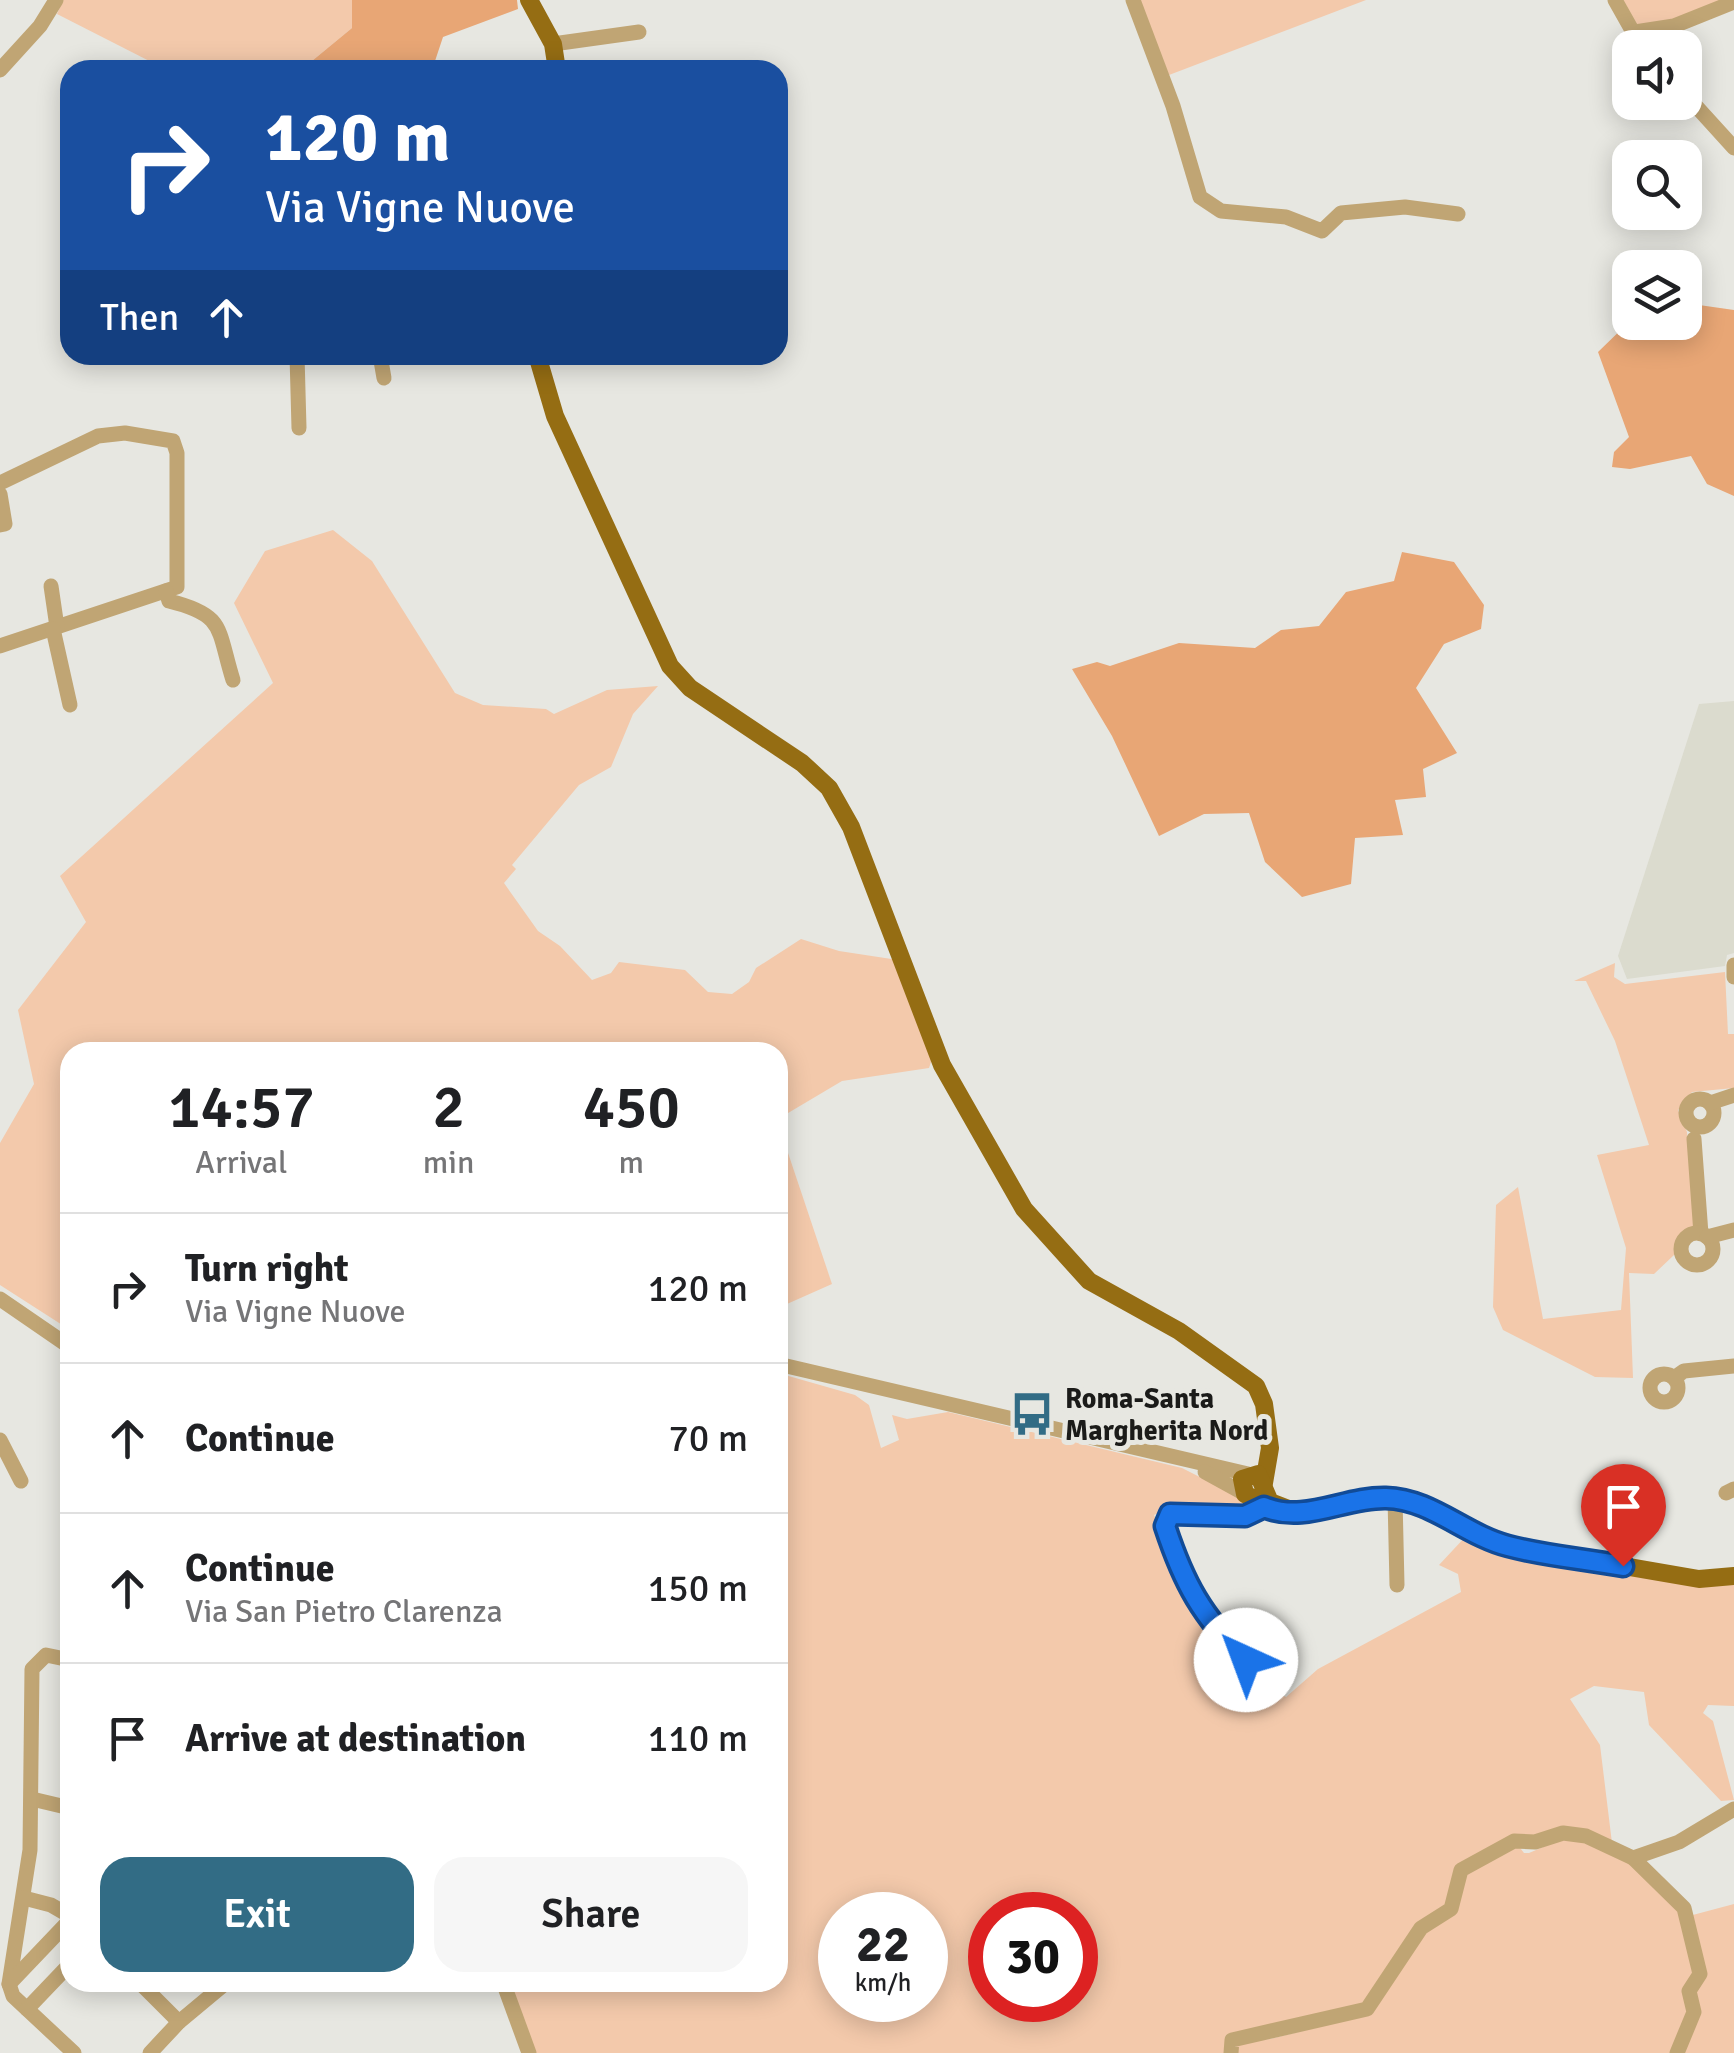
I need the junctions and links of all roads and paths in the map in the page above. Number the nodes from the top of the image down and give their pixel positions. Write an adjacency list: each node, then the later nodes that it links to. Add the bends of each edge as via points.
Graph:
1 (56, 0): 11 (street)
2 (528, 0): 9 (main road)
3 (1133, 0): 14 (street, via 1200,197 1210,207 1286,217 1322,231 1341,212 1405,207)
4 (1616, 0): 6 (street)
5 (1734, 2): 7 (street)
6 (1632, 30)
7 (1664, 30)
8 (639, 32): 9 (street)
9 (553, 44): 10 (main road)
10 (555, 60)
11 (0, 70)
12 (1702, 110): 13 (street)
13 (1734, 148)
14 (1458, 214)
15 (297, 365): 19 (street)
16 (382, 365): 18 (street)
17 (540, 365): 42 (main road, via 554,416 670,666 690,688 817,774 841,806 942,1065 1030,1217 1090,1281 1166,1323 1261,1394 1268,1433)
18 (384, 378)
19 (299, 428)
20 (0, 482): 24 (street, via 98,436 173,441 178,587)
21 (0, 494): 22 (street)
22 (0, 525)
23 (51, 586): 25 (street)
24 (166, 591): 25 (street); 27 (street, via 169,601 204,610 214,620)
25 (55, 628): 26 (street); 28 (street)
26 (0, 646)
27 (233, 680)
28 (70, 705)
29 (1734, 965): 30 (street)
30 (1734, 977)
31 (1734, 1096): 32 (street)
32 (1710, 1103)
33 (1694, 1140): 34 (street, via 1704,1235)
34 (1734, 1230)
35 (0, 1299): 36 (street)
36 (60, 1339)
37 (788, 1366): 42 (street, via 1174,1458)
38 (1734, 1366): 39 (street)
39 (1674, 1378)
40 (0, 1440): 41 (street)
41 (21, 1481)
42 (1255, 1488): 43 (main road, via 1286,1514); 47 (street, via 1245,1516 1174,1513 1164,1521 1183,1581 1206,1616)
43 (1395, 1498): 44 (main road, via 1508,1546 1699,1579); 45 (street)
44 (1734, 1576)
45 (1398, 1585)
46 (60, 1658): 48 (street, via 46,1655 32,1669)
47 (1274, 1680)
48 (32, 1799): 49 (street); 52 (street)
49 (60, 1806)
50 (1734, 1809): 51 (street, via 1679,1842)
51 (1633, 1858): 65 (street, via 1586,1836 1514,1841 1462,1870 1451,1908 1421,1928 1367,2010 1232,2040); 66 (street, via 1684,1908 1700,1974)
52 (24, 1898): 53 (street); 56 (street)
53 (60, 1910)
54 (60, 1923): 56 (street)
55 (60, 1974): 60 (street)
56 (10, 1984): 60 (street)
57 (149, 1992): 61 (street)
58 (216, 1992): 61 (street)
59 (507, 1992): 64 (street)
60 (27, 2009): 62 (street)
61 (178, 2022): 63 (street)
62 (74, 2053)
63 (150, 2053)
64 (529, 2053)
65 (1230, 2053)
66 (1677, 2053)

